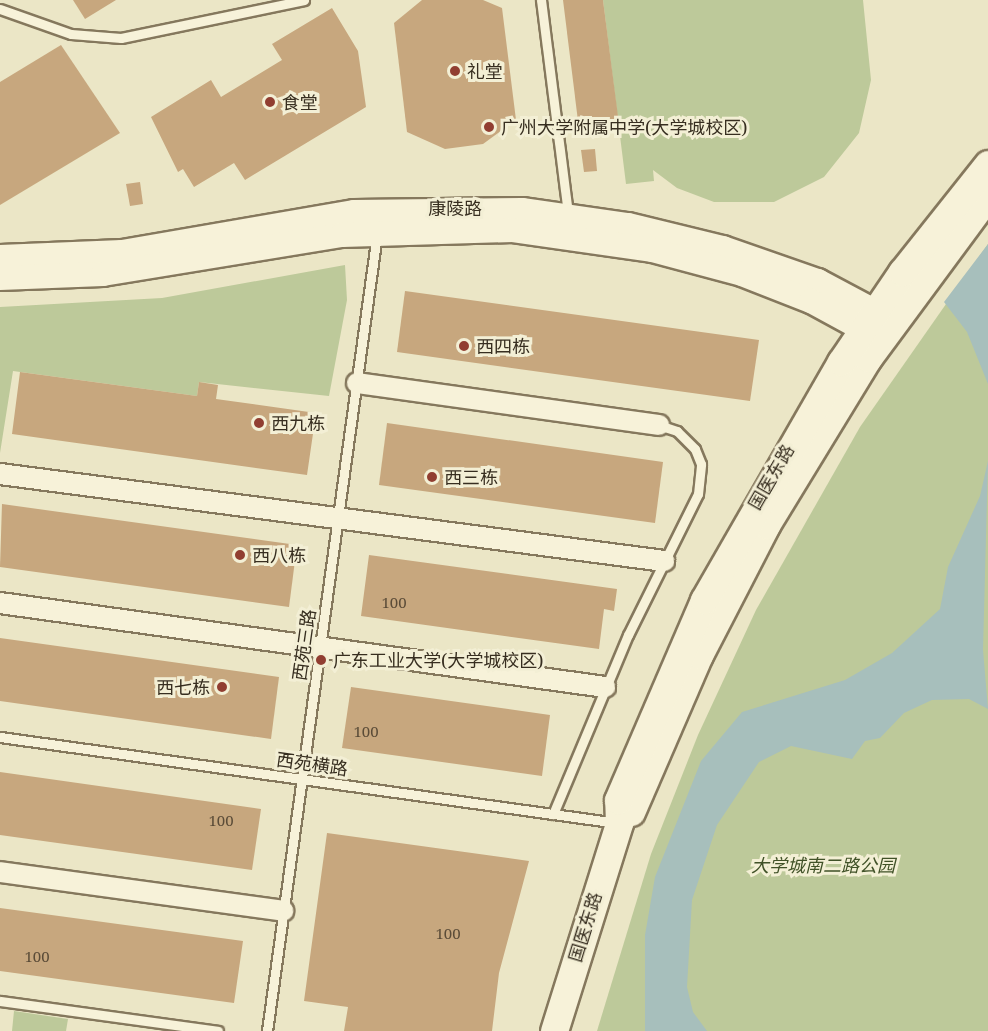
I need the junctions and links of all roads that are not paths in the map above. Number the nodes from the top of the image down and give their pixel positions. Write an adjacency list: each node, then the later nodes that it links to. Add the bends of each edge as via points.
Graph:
1 (264, 0): 5 (lane)
2 (304, 0): 5 (lane)
3 (541, 0): 8 (lane)
4 (0, 9): 5 (lane, via 64,33 110,38)
5 (256, 11)
6 (988, 164): 12 (main road, 国医东路)
7 (988, 196): 12 (main road, 国医东路)
8 (568, 215): 10 (street, 康陵路, via 398,208 308,217 122,252); 12 (street, 康陵路, via 664,232 749,256 818,281)
9 (378, 231): 11 (street, 康陵路, via 103,274); 12 (street, 康陵路, via 513,230 652,250 782,289); 13 (lane, 西苑三路)
10 (0, 257)
11 (0, 278)
12 (879, 325): 24 (main road, 国医东路, via 769,478 704,600 637,749 618,800)
13 (357, 383): 14 (street); 16 (lane, 西苑三路)
14 (659, 425): 17 (lane, via 689,442 702,475 695,501)
15 (0, 474): 16 (street)
16 (338, 518): 17 (street); 19 (lane, 西苑三路)
17 (664, 561): 20 (lane)
18 (0, 603): 19 (street)
19 (320, 647): 20 (street); 22 (lane, 西苑三路)
20 (605, 687): 23 (lane)
21 (0, 737): 22 (lane, 西苑横路)
22 (302, 779): 23 (lane, 西苑横路); 26 (lane, 西苑三路)
23 (553, 814): 24 (lane, 西苑横路)
24 (619, 823): 30 (main road, 国医东路)
25 (0, 872): 26 (street)
26 (283, 911): 29 (lane, 西苑三路)
27 (0, 1001): 28 (lane)
28 (218, 1031)
29 (267, 1031)
30 (554, 1031)

